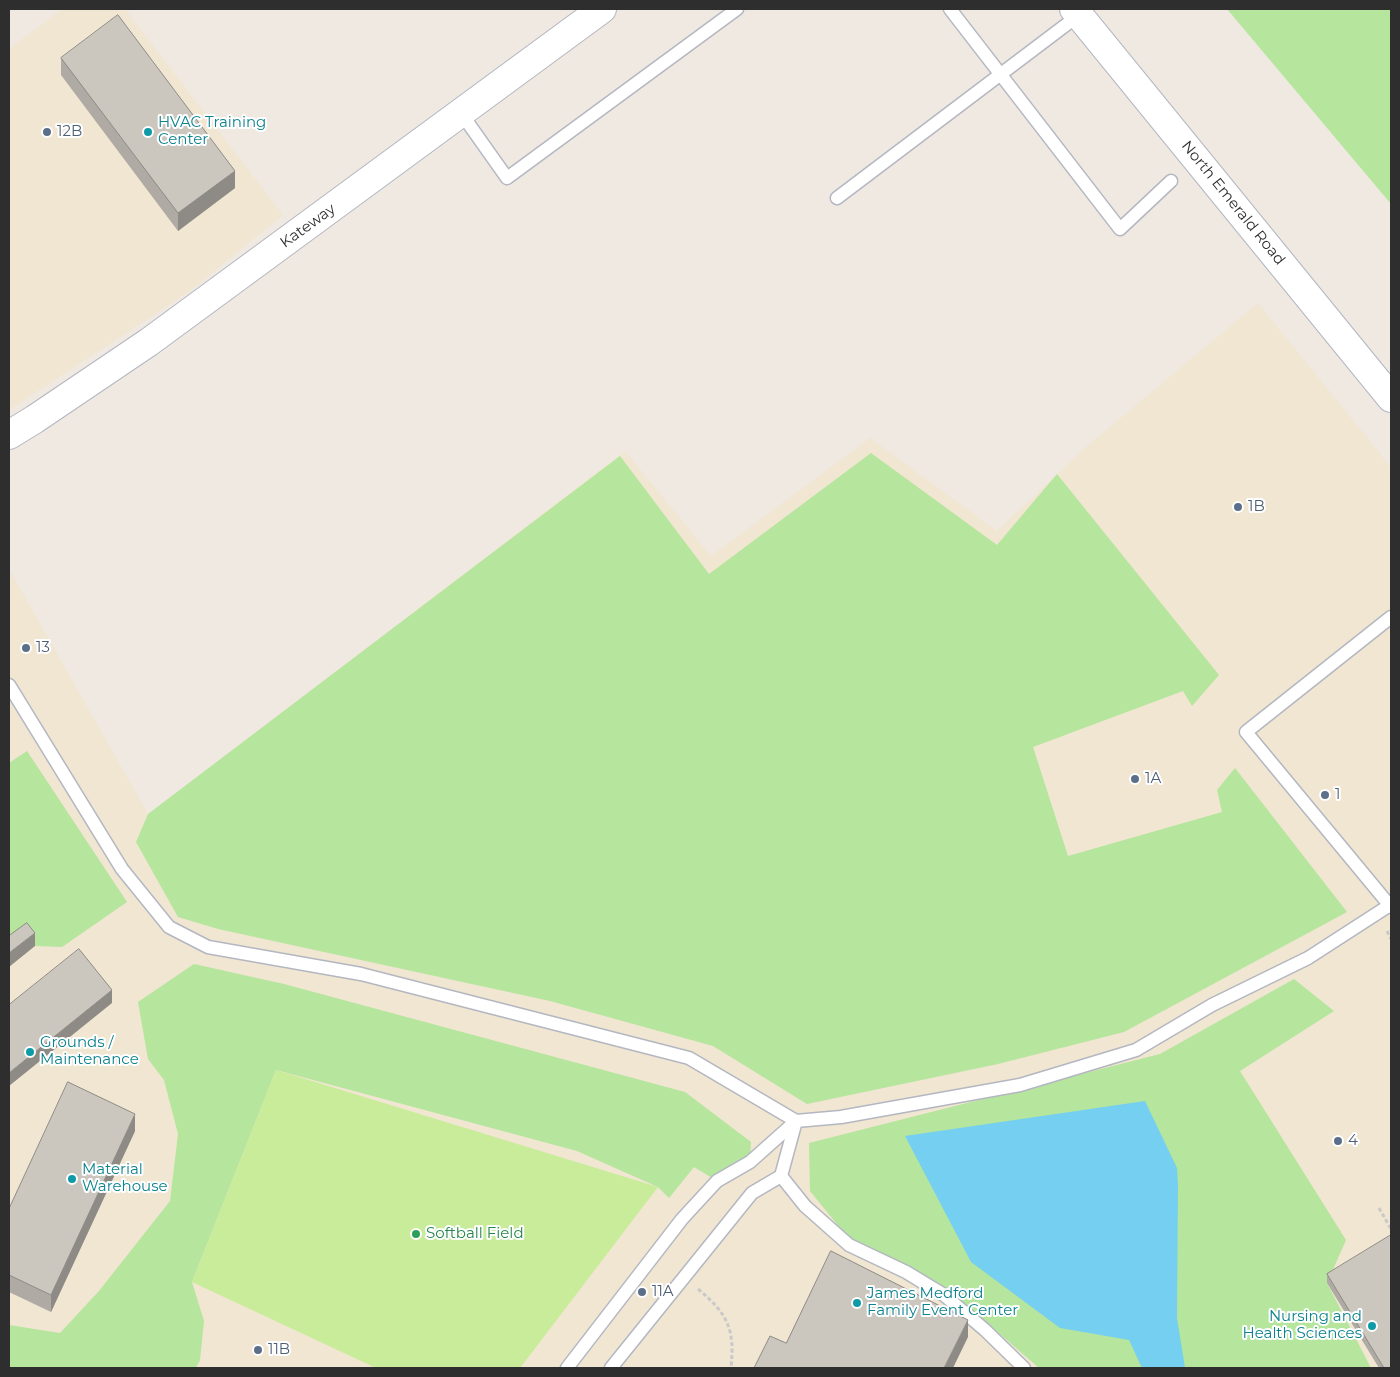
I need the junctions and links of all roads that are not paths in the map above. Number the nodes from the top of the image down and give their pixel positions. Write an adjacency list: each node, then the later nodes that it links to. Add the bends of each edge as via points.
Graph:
1 (602, 9): 6 (street, Kateway)
2 (737, 9): 6 (lane, via 508,178)
3 (950, 9): 5 (lane)
4 (1076, 12): 5 (lane); 9 (street, North Emerald Road)
5 (1000, 74): 7 (lane, via 1120,229); 8 (lane)
6 (460, 113): 10 (street, Kateway, via 149,342)
7 (1171, 181)
8 (837, 198)
9 (1391, 398)
10 (9, 435)
11 (1391, 617): 13 (lane, via 1246,732)
12 (9, 685): 14 (lane, via 122,868 169,927 208,947 361,974 689,1058)
13 (1391, 906): 14 (lane, via 1308,958 1212,1005 1136,1050 1020,1085 841,1117)
14 (796, 1121): 15 (lane); 16 (lane, via 750,1162 718,1180 682,1220)
15 (781, 1176): 17 (lane, via 752,1194); 18 (lane, via 804,1206 849,1245 906,1272 944,1296)
16 (567, 1368)
17 (611, 1368)
18 (1024, 1368)

